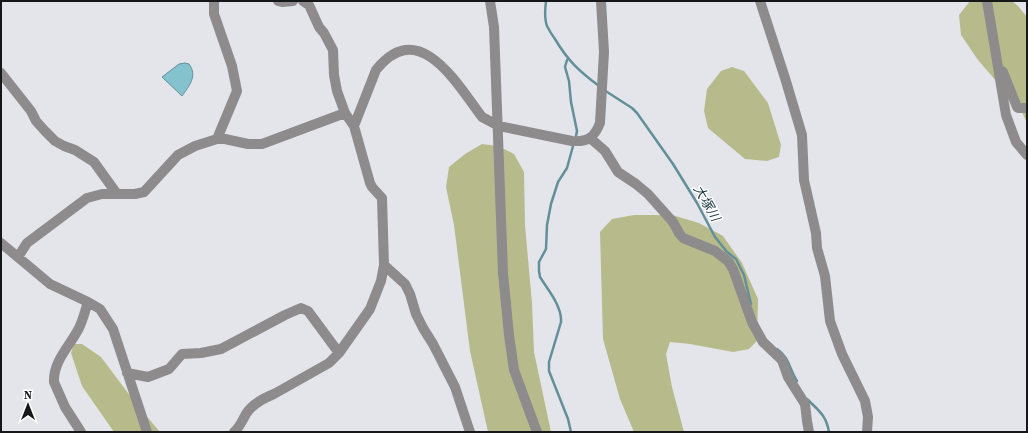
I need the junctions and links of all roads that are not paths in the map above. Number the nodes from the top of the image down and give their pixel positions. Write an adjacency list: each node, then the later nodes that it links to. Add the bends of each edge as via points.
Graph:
1 (214, 1): 16 (street, via 214,14 232,66 237,91)
2 (278, 1): 3 (street)
3 (293, 1)
4 (303, 1): 12 (street, via 309,4 333,50 334,75)
5 (490, 1): 14 (street, via 494,27)
6 (601, 1): 15 (street, via 604,52 600,123)
7 (760, 1): 31 (street, via 802,135 804,180 825,276 830,321 842,354 865,401)
8 (987, 1): 9 (street)
9 (998, 70): 11 (street, via 1003,72 1017,107); 17 (street, via 1010,127 1016,142)
10 (1, 73): 18 (street, via 31,110 44,131 64,146 94,162)
11 (1027, 108)
12 (346, 113): 13 (street); 16 (street, via 262,144)
13 (354, 126): 14 (street, via 376,70 390,56 410,50 423,52 435,59 450,74 482,117); 21 (street, via 370,183 382,198)
14 (499, 126): 15 (street, via 572,141 582,142); 29 (street, via 504,273 509,335 514,370)
15 (590, 138): 30 (street, via 605,151 618,172 648,194 674,222 683,238 715,251 734,269 752,322 764,342 782,360 788,377 805,404)
16 (217, 139): 18 (street, via 178,155 144,192)
17 (1027, 156)
18 (117, 194): 20 (street, via 87,198 27,243)
19 (1, 243): 20 (street)
20 (18, 258): 22 (street, via 50,284)
21 (384, 265): 23 (street, via 370,309); 28 (street, via 405,284 416,314 454,387)
22 (88, 302): 24 (street, via 100,309 113,329); 25 (street, via 79,328 57,365 54,378 65,407)
23 (339, 353): 24 (street, via 308,311 301,308 221,348 201,354 182,354 169,369 148,377); 27 (street, via 329,362 254,405)
24 (126, 373): 26 (street)
25 (81, 432)
26 (147, 432)
27 (234, 432)
28 (470, 432)
29 (537, 432)
30 (810, 432)
31 (867, 432)

